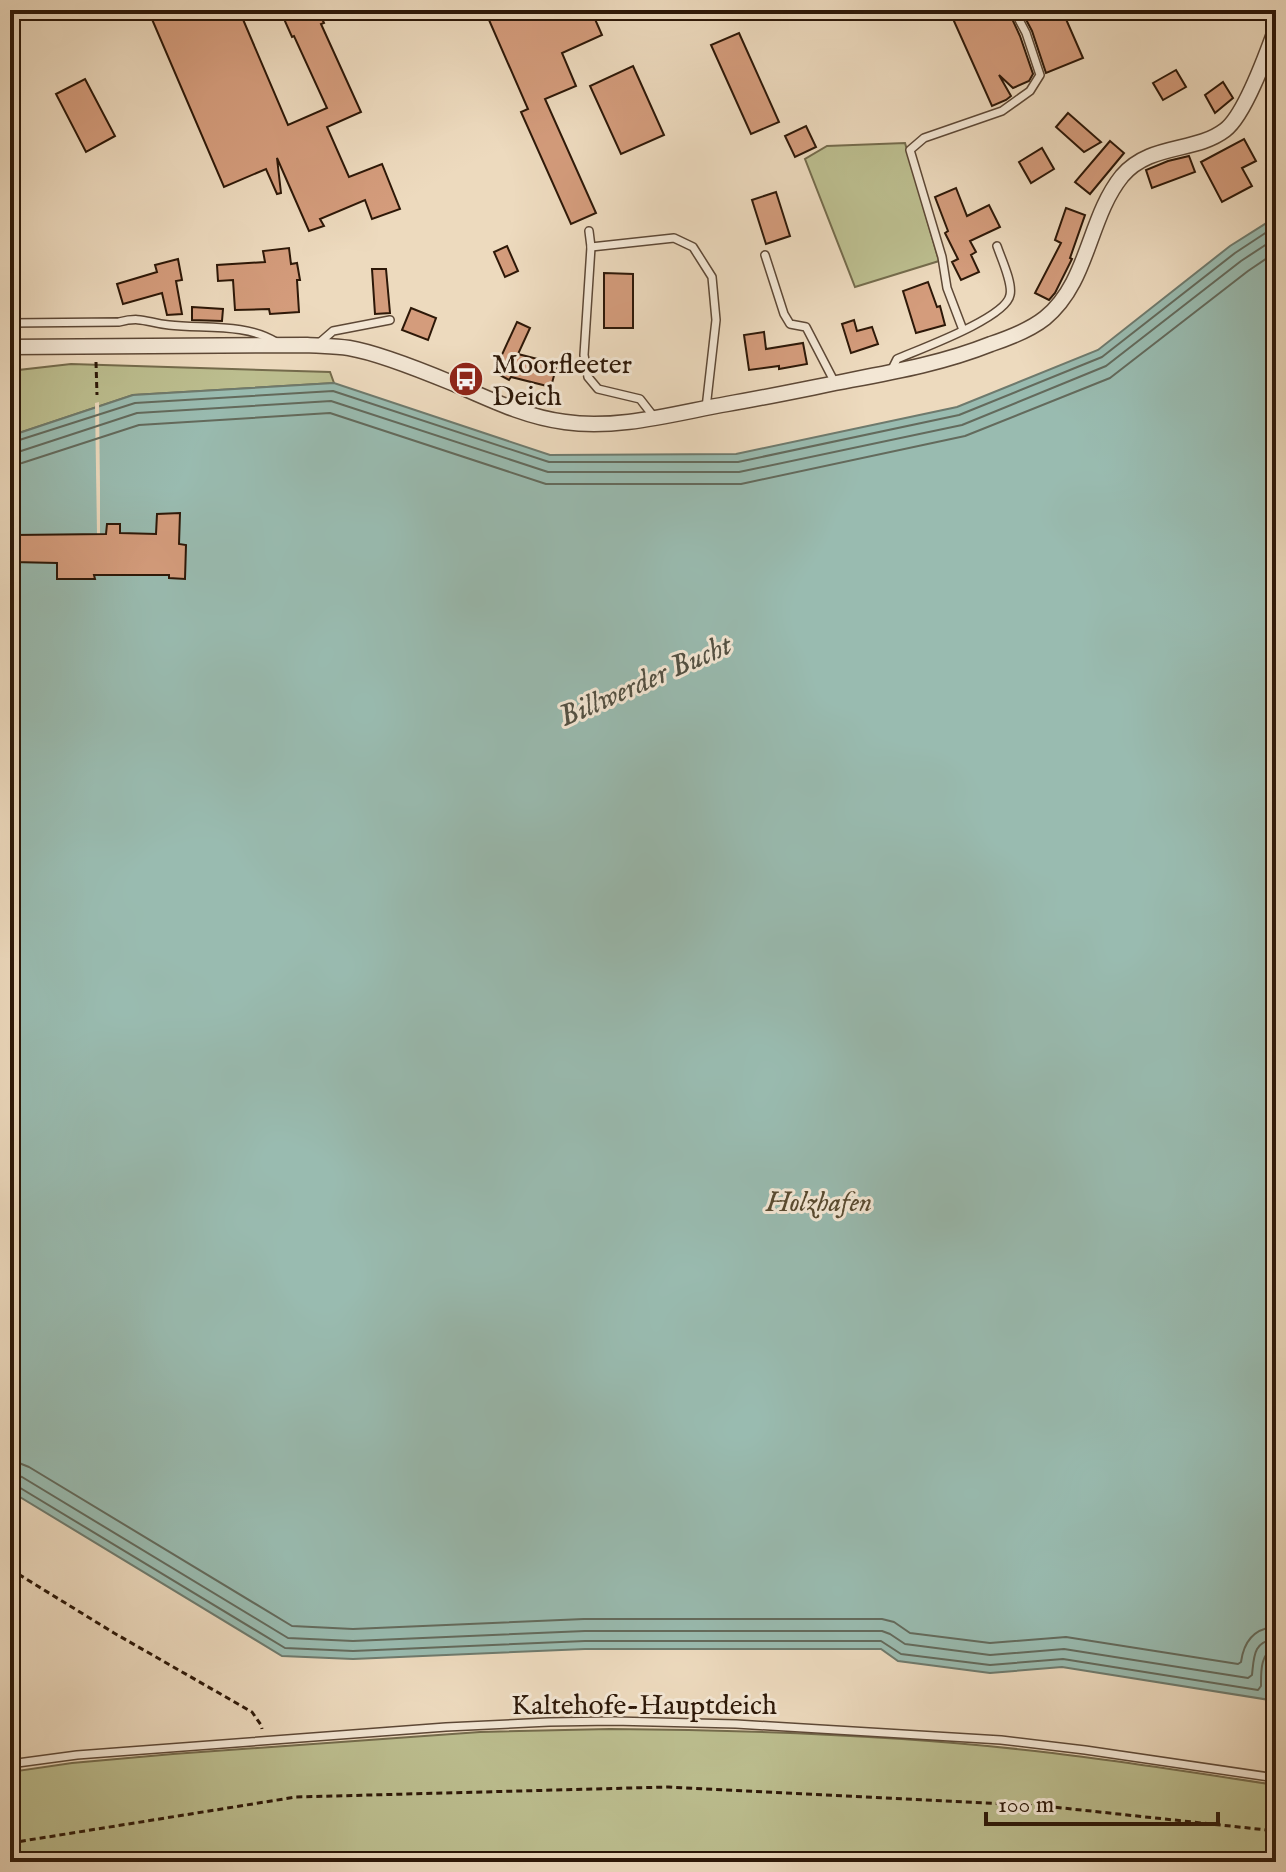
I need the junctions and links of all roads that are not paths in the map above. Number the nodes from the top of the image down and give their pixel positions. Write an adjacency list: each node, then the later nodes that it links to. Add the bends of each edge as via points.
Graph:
1 (1014, 10): 9 (lane, via 1040,75 1030,91 1002,111 924,138 910,150)
2 (1276, 28): 13 (street, via 1248,96 1227,129 1150,155 1123,176 1109,196 1072,285 1044,319 972,352)
3 (589, 231): 5 (lane)
4 (997, 246): 9 (lane, via 1012,291 1008,303)
5 (591, 247): 15 (lane, via 674,238 693,247 712,277 716,320); 16 (lane, via 584,355 588,377 598,389 640,399)
6 (765, 255): 14 (lane, via 784,314 790,324 806,327)
7 (390, 320): 11 (lane, via 333,331)
8 (10, 323): 10 (lane, via 135,318 244,331)
9 (963, 330): 13 (lane, via 897,359)
10 (281, 346): 11 (street); 12 (street)
11 (316, 346): 16 (street, via 362,351 550,419 581,424)
12 (10, 347)
13 (890, 373): 14 (street)
14 (835, 383): 15 (street)
15 (706, 408): 16 (street)
16 (654, 417)
17 (10, 1764): 18 (lane, Kaltehofe-Hauptdeich, via 549,1722 736,1724 1001,1740)
18 (1276, 1778)

